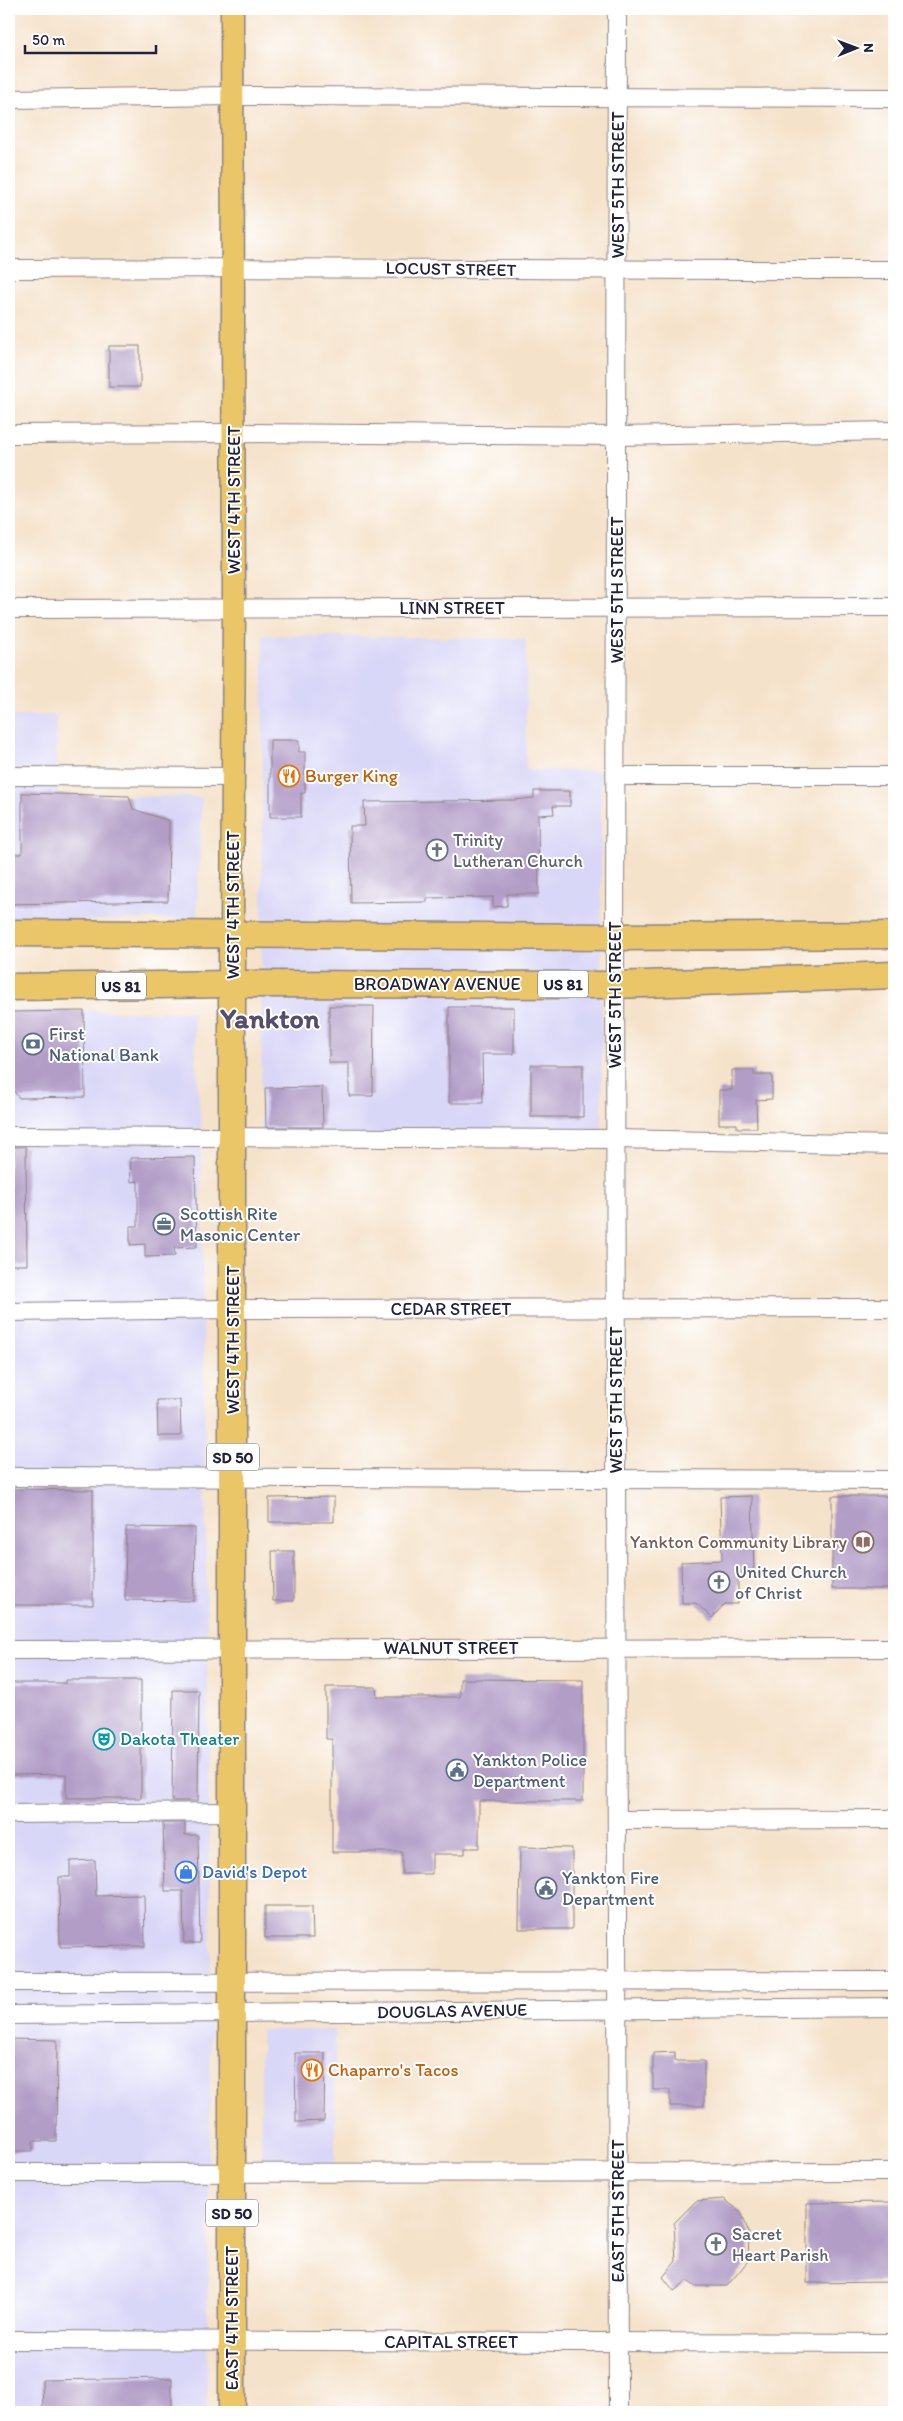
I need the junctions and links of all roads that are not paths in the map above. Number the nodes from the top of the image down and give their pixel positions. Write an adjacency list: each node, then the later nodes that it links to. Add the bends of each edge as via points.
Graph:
1 (232, 9): 3 (main road, WEST 4TH STREET)
2 (617, 9): 6 (street, WEST 5TH STREET)
3 (232, 96): 5 (street); 6 (street); 7 (main road, WEST 4TH STREET)
4 (894, 98): 6 (street)
5 (9, 99)
6 (618, 99): 10 (street, WEST 5TH STREET)
7 (232, 267): 8 (street, LOCUST STREET); 10 (street, LOCUST STREET); 12 (main road, WEST 4TH STREET)
8 (9, 269)
9 (894, 270): 10 (street, LOCUST STREET)
10 (618, 271): 14 (street, WEST 5TH STREET)
11 (894, 431): 14 (street)
12 (233, 433): 13 (street); 14 (street); 18 (main road, WEST 4TH STREET)
13 (9, 434)
14 (618, 436): 16 (street, WEST 5TH STREET)
15 (894, 607): 16 (street, LINN STREET)
16 (616, 608): 18 (street, LINN STREET); 20 (street, WEST 5TH STREET)
17 (9, 609): 18 (street, LINN STREET)
18 (234, 610): 22 (main road, WEST 4TH STREET)
19 (9, 776): 22 (street)
20 (616, 776): 21 (street); 26 (street, WEST 5TH STREET)
21 (894, 776)
22 (234, 777): 24 (main road, WEST 4TH STREET)
23 (9, 933): 24 (highway)
24 (232, 933): 26 (highway); 28 (highway, WEST 4TH STREET / SD 50)
25 (894, 935): 26 (highway)
26 (615, 937): 29 (street, WEST 5TH STREET)
27 (894, 975): 29 (highway, BROADWAY AVENUE / US 81)
28 (232, 984): 29 (highway, BROADWAY AVENUE / US 81); 30 (highway, BROADWAY AVENUE / US 81); 32 (highway, WEST 4TH STREET / SD 50)
29 (616, 984): 33 (street, WEST 5TH STREET)
30 (9, 987)
31 (9, 1136): 32 (street)
32 (233, 1136): 33 (street); 37 (highway, WEST 4TH STREET / SD 50)
33 (616, 1139): 34 (street); 35 (street, WEST 5TH STREET)
34 (894, 1145)
35 (616, 1308): 36 (street, CEDAR STREET); 37 (street, CEDAR STREET); 41 (street, WEST 5TH STREET)
36 (894, 1308)
37 (233, 1309): 38 (street, CEDAR STREET); 40 (highway, WEST 4TH STREET / SD 50)
38 (9, 1312)
39 (9, 1477): 40 (street)
40 (233, 1478): 41 (street); 45 (highway, WEST 4TH STREET / SD 50)
41 (616, 1480): 42 (street); 43 (street, WEST 5TH STREET)
42 (894, 1480)
43 (616, 1647): 44 (street, WALNUT STREET); 45 (street, WALNUT STREET); 50 (street, WEST 5TH STREET)
44 (894, 1648)
45 (233, 1649): 46 (street, WALNUT STREET); 47 (highway, WEST 4TH STREET / SD 50)
46 (9, 1650)
47 (233, 1812): 48 (street); 53 (highway, WEST 4TH STREET / SD 50)
48 (9, 1814)
49 (894, 1819): 50 (street)
50 (617, 1820): 54 (street, WEST 5TH STREET)
51 (894, 1981): 54 (street, DOUGLAS AVENUE)
52 (9, 1982): 53 (street, DOUGLAS AVENUE)
53 (233, 1982): 54 (street, DOUGLAS AVENUE); 57 (highway, SD 50)
54 (617, 1982): 56 (street, EAST 5TH STREET)
55 (894, 2007): 56 (street, DOUGLAS AVENUE)
56 (617, 2009): 57 (street, DOUGLAS AVENUE); 62 (street, EAST 5TH STREET)
57 (233, 2013): 58 (street, DOUGLAS AVENUE); 59 (highway, EAST 4TH STREET / SD 50)
58 (9, 2015)
59 (232, 2172): 61 (street); 62 (street); 64 (highway, EAST 4TH STREET / SD 50)
60 (894, 2172): 62 (street)
61 (9, 2173)
62 (617, 2173): 65 (street, EAST 5TH STREET)
63 (9, 2340): 64 (street, CAPITAL STREET)
64 (232, 2342): 65 (street, CAPITAL STREET); 67 (highway, EAST 4TH STREET / SD 50)
65 (619, 2343): 66 (street, CAPITAL STREET); 68 (street, EAST 5TH STREET)
66 (894, 2343)
67 (232, 2412)
68 (618, 2412)

